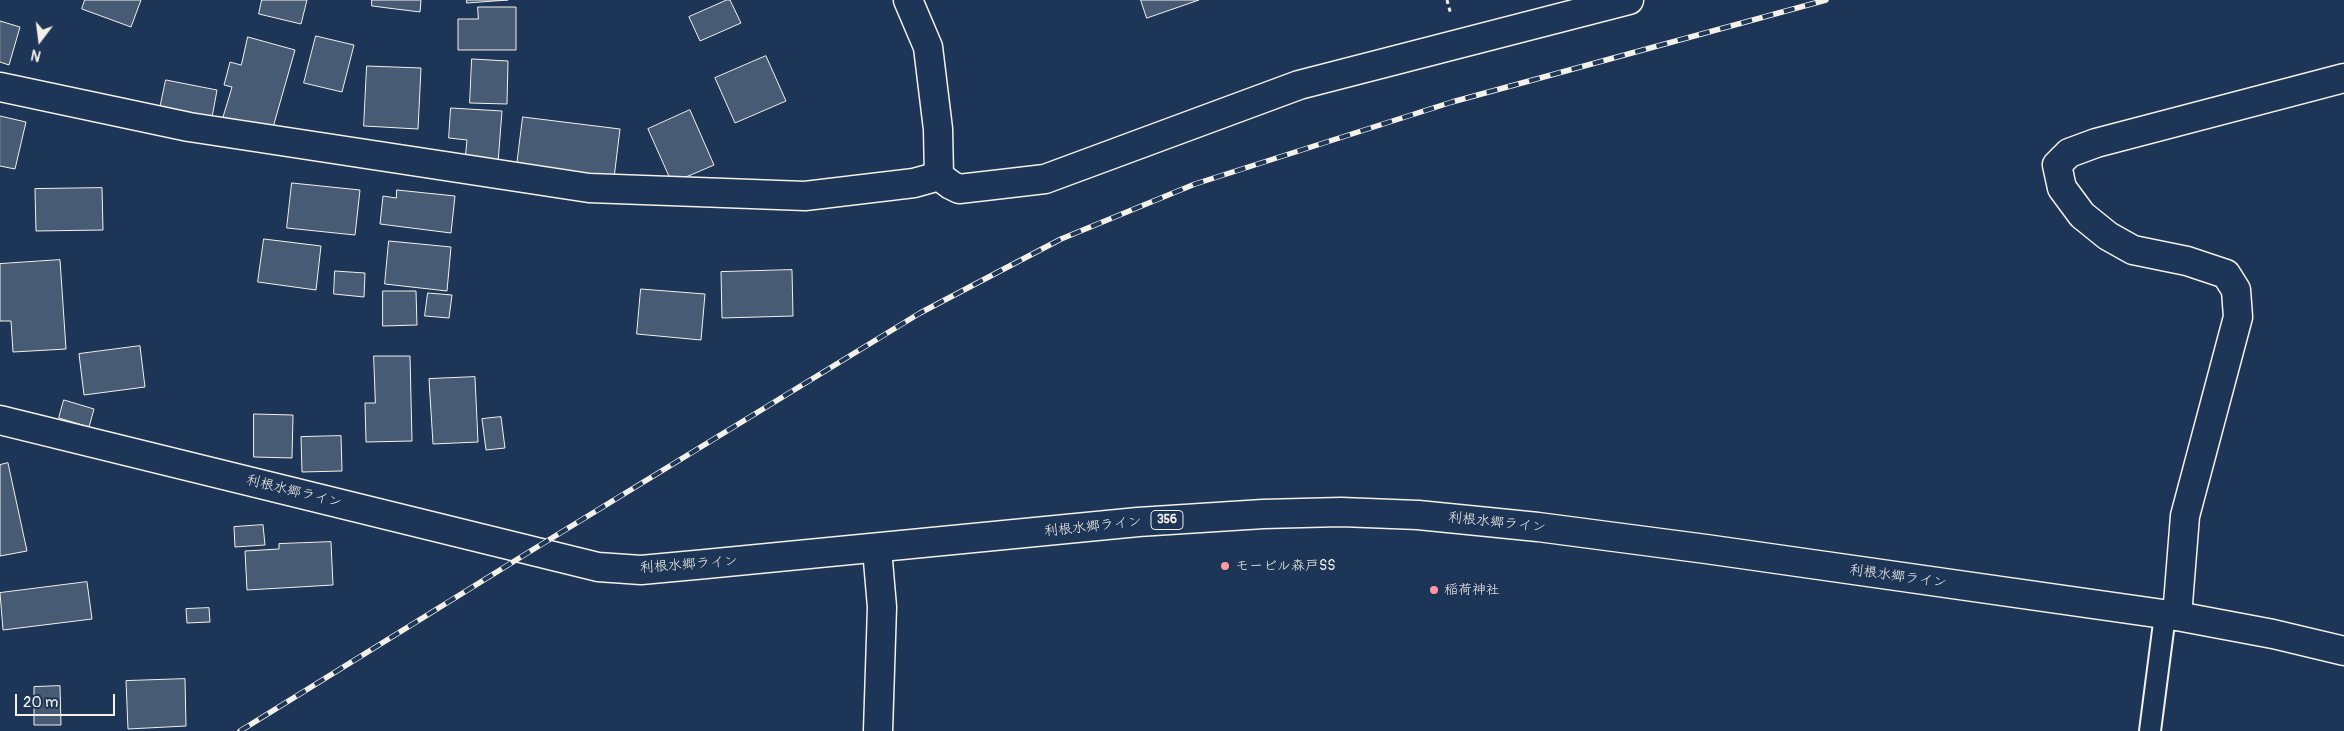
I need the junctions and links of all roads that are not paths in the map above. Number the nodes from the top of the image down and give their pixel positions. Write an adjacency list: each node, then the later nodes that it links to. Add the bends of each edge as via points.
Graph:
1 (908, 0): 5 (main road, via 928,47 938,129)
2 (1628, 0): 5 (main road, via 1299,85 1045,179 959,189)
3 (2344, 78): 8 (main road, via 2096,142 2069,152 2057,164 2062,188 2082,215 2108,236 2133,250 2187,261 2226,274 2236,290 2238,317 2185,516)
4 (0, 87): 5 (main road, via 189,127 589,188 805,196 914,183)
5 (939, 176)
6 (0, 420): 7 (main road, 利根水郷ライン / 356, via 598,567 641,570)
7 (877, 549): 8 (main road, 利根水郷ライン / 356, via 1138,522 1263,514 1341,512 1418,515 1706,549); 10 (main road, via 882,607)
8 (2171, 615): 9 (main road, 利根水郷ライン / 356, via 2273,634); 11 (lane)
9 (2344, 652)
10 (878, 731)
11 (2150, 731)

